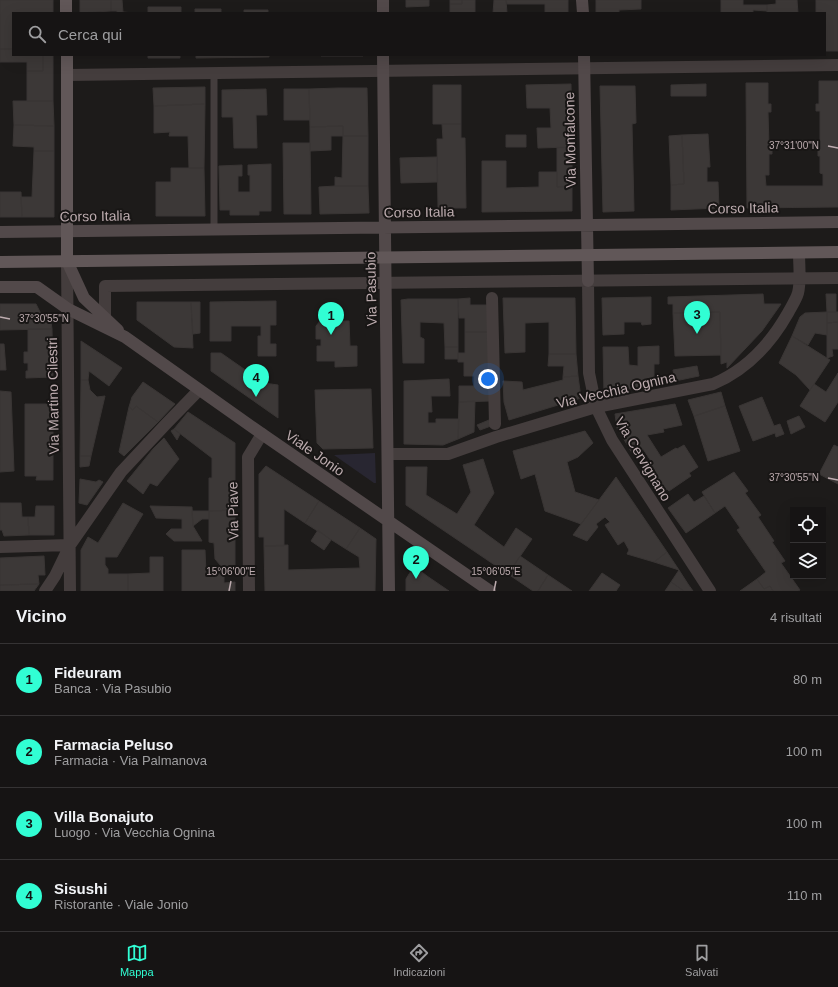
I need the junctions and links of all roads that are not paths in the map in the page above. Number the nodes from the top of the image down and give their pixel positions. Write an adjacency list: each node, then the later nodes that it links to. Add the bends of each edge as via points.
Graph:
1 (66, 0): 4 (main road)
2 (383, 0): 5 (main road)
3 (582, 0): 6 (main road)
4 (66, 12)
5 (383, 12)
6 (583, 12)
7 (66, 56): 14 (main road, Via Martino Cilestri)
8 (383, 56): 12 (main road, Via Pasubio)
9 (584, 56): 11 (main road, Via Monfalcone)
10 (838, 64): 11 (street)
11 (584, 68): 12 (street); 16 (main road, Via Monfalcone)
12 (384, 70): 13 (street); 17 (main road, Via Pasubio)
13 (214, 72): 14 (street); 18 (lane)
14 (67, 74): 20 (main road, Via Martino Cilestri)
15 (838, 222): 16 (main road, Corso Italia)
16 (587, 225): 17 (main road, Corso Italia); 23 (main road, Via Monfalcone)
17 (385, 228): 18 (main road, Corso Italia); 24 (main road, Via Pasubio)
18 (214, 230): 20 (main road, Corso Italia)
19 (0, 232): 20 (main road, Corso Italia)
20 (67, 232): 25 (main road, Via Martino Cilestri)
21 (838, 252): 22 (main road)
22 (799, 253): 23 (main road); 27 (street, Via Vecchia Ognina)
23 (587, 255): 24 (main road); 29 (main road, Via Monfalcone)
24 (386, 258): 25 (main road); 30 (main road, Via Pasubio)
25 (67, 261): 26 (main road); 33 (street, Via Martino Cilestri); 34 (main road, via 84,298)
26 (0, 262)
27 (798, 278): 28 (street); 29 (street); 37 (street, Via Vecchia Ognina, via 798,293 781,326 755,357 735,373 713,384)
28 (838, 278)
29 (588, 281): 30 (street); 37 (street, Via Cervignano, via 589,373)
30 (386, 283): 34 (street, via 105,286); 41 (main road, Via Pasubio)
31 (0, 287): 33 (main road, via 38,287)
32 (492, 295): 38 (street)
33 (68, 309): 35 (main road); 43 (street, Via Martino Cilestri)
34 (105, 317): 35 (main road)
35 (125, 337): 36 (main road, Viale Jonio)
36 (199, 390): 39 (main road, Viale Jonio); 43 (street, via 121,472)
37 (596, 407): 40 (street, Via Vecchia Ognina); 50 (street, Via Cervignano, via 612,440)
38 (495, 424): 40 (lane)
39 (262, 434): 42 (main road, Viale Jonio); 47 (street, Via Piave, via 248,457)
40 (496, 437): 41 (street, Via Vecchia Ognina, via 448,454)
41 (388, 454): 42 (main road, Via Pasubio)
42 (389, 522): 48 (main road, Via Pasubio); 49 (main road, Viale Jonio)
43 (70, 545): 44 (street); 45 (street); 46 (street, Via Martino Cilestri)
44 (0, 546)
45 (45, 591)
46 (70, 591)
47 (250, 591)
48 (389, 591)
49 (490, 591)
50 (710, 591)

